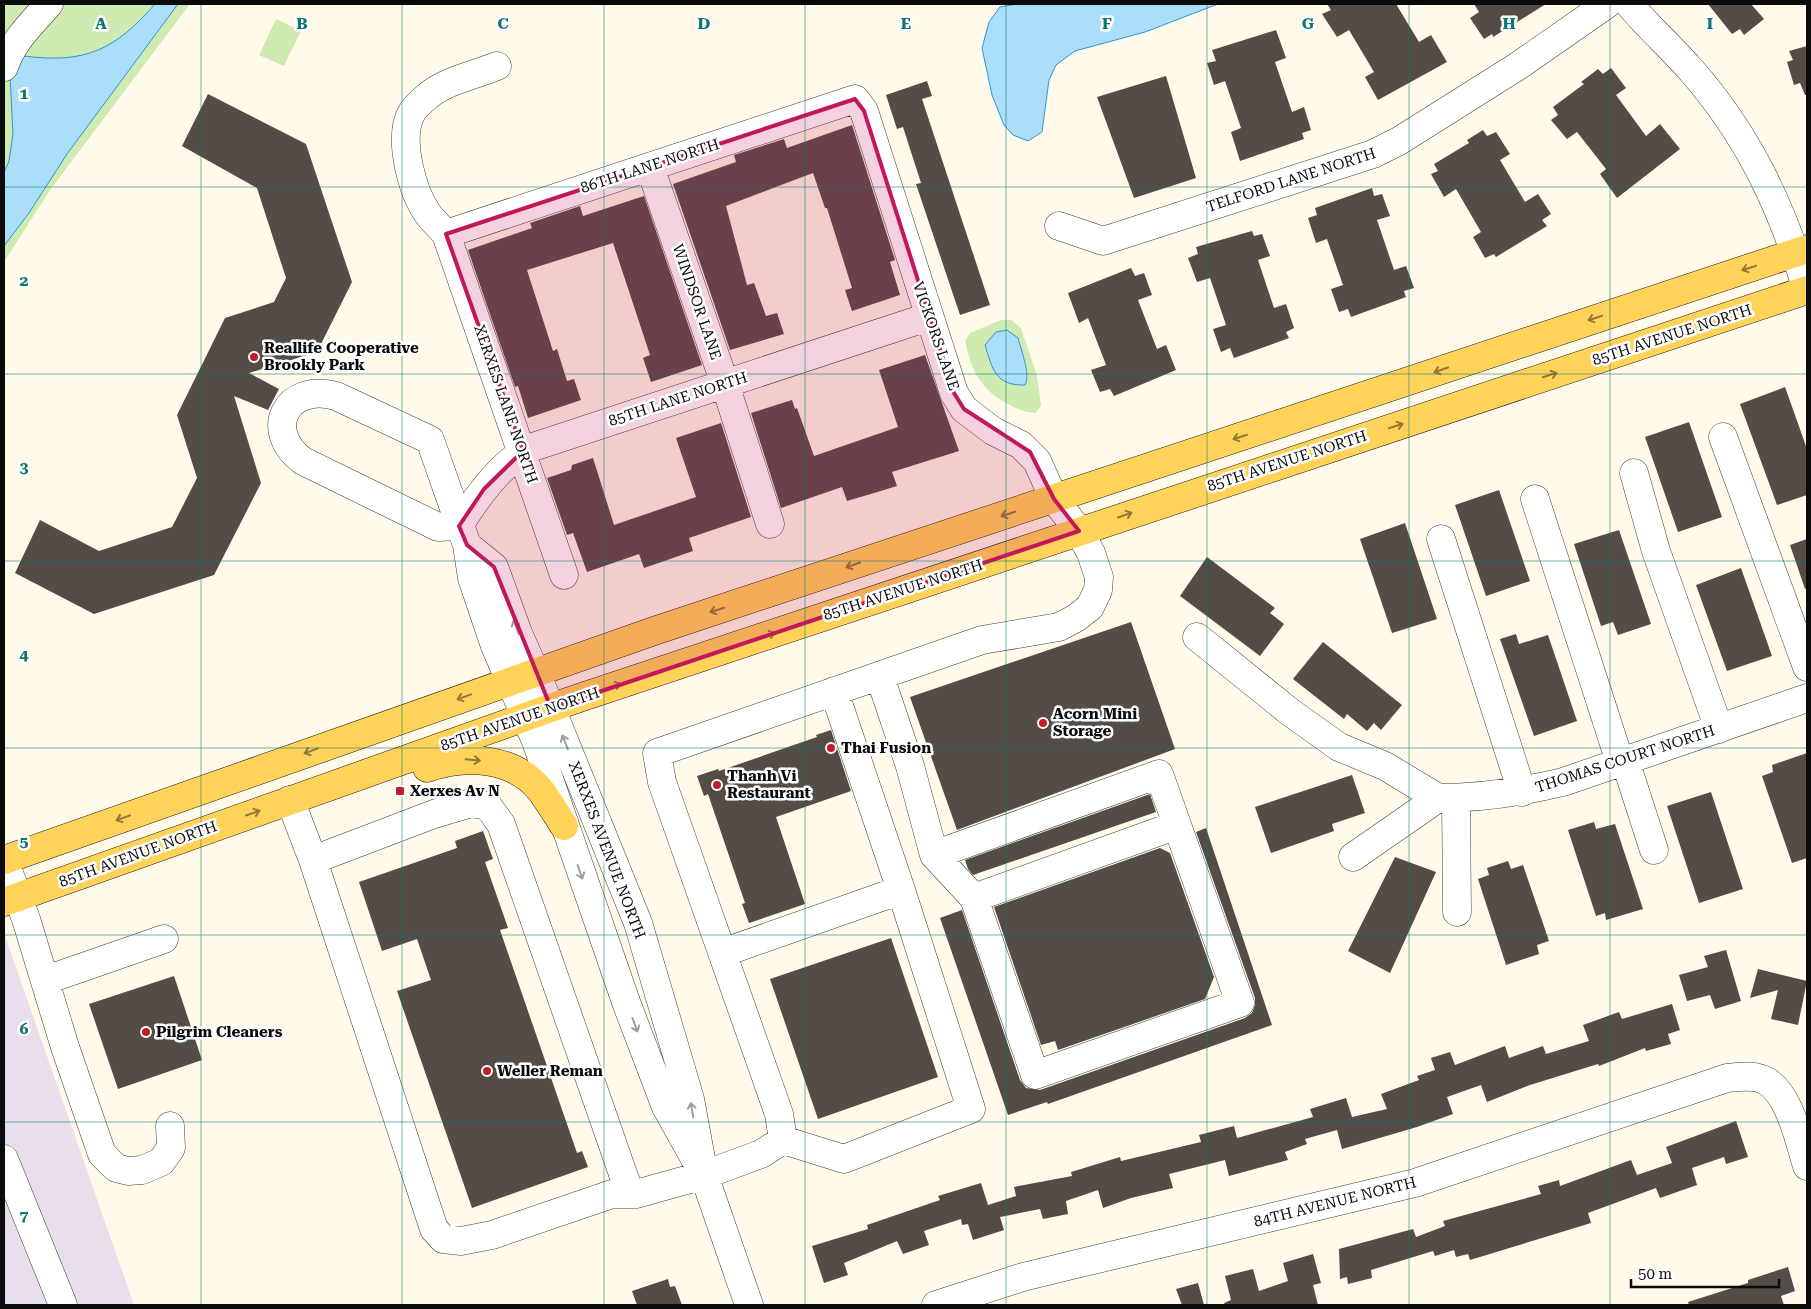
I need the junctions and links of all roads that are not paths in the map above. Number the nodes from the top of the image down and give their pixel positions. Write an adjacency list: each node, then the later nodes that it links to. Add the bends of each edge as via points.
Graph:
1 (49, 4): 5 (street, via 23,32)
2 (1607, 4): 8 (street, TELFORD LANE NORTH, via 1518,66 1373,154 1103,242)
3 (1629, 4): 10 (street, via 1728,117 1759,166)
4 (497, 66): 9 (street, via 455,81 431,94 412,112 407,122 408,162 415,190 427,213)
5 (4, 67)
6 (855, 99): 7 (street, 86TH LANE NORTH); 12 (street, VICKORS LANE, via 864,111)
7 (650, 166): 9 (street, 86TH LANE NORTH); 13 (street, WINDSOR LANE)
8 (1059, 226)
9 (446, 234): 15 (street, XERXES LANE NORTH)
10 (1801, 251): 11 (street); 17 (main road, one-way to 17)
11 (1807, 290): 20 (main road, 85TH AVENUE NORTH, one-way to 11)
12 (928, 317): 13 (street, 85TH LANE NORTH); 17 (street, VICKORS LANE, via 960,404 993,431 1030,452)
13 (725, 384): 15 (street, 85TH LANE NORTH); 19 (street, WINDSOR LANE)
14 (1723, 437): 25 (street)
15 (523, 451): 21 (street, 85TH LANE NORTH, via 480,494); 23 (street, XERXES LANE NORTH)
16 (1634, 472): 33 (street, via 1656,551)
17 (1054, 499): 20 (street, VICKORS LANE); 26 (main road, one-way to 26)
18 (1535, 499): 34 (street)
19 (770, 524)
20 (1079, 531): 27 (street, VICKORS LANE, via 1099,578 1098,590 1090,607 1076,618 1059,627 982,640); 31 (main road, 85TH AVENUE NORTH, one-way to 20)
21 (463, 535): 21 (street, via 430,440 322,392 297,397 291,404 284,416 282,431 291,452 303,461 438,527); 26 (street, XERXES AVENUE NORTH, one-way to 21, via 518,634 494,567); 28 (street, XERXES AVENUE NORTH, via 472,578)
22 (1441, 539): 35 (street)
23 (564, 575)
24 (1197, 637): 36 (street, via 1339,747)
25 (1807, 668)
26 (536, 672): 28 (main road); 31 (street, XERXES AVENUE NORTH)
27 (880, 677): 29 (street, VICKORS LANE); 41 (street, via 910,766)
28 (510, 681): 32 (street, XERXES AVENUE NORTH); 43 (main road, one-way to 43)
29 (834, 691): 45 (street); 50 (street, VICKORS LANE, via 657,753 662,782)
30 (1807, 698): 33 (street, THOMAS COURT NORTH)
31 (551, 708): 32 (main road, 85TH AVENUE NORTH); 56 (street, XERXES AVENUE NORTH, one-way to 31, via 690,1099 638,923)
32 (526, 716): 37 (main road, 85TH AVENUE NORTH); 39 (street, XERXES AVENUE NORTH)
33 (1719, 728): 34 (street, THOMAS COURT NORTH)
34 (1623, 761): 35 (street, THOMAS COURT NORTH); 40 (street)
35 (1522, 792): 36 (street, THOMAS COURT NORTH, via 1480,798)
36 (1447, 798): 42 (street); 48 (street)
37 (290, 800): 39 (main road, one-way to 39, via 350,796 445,762 465,759 490,762 523,776 540,790); 44 (street); 47 (main road, 85TH AVENUE NORTH, one-way to 37)
38 (1177, 825): 41 (street, via 1159,774); 46 (street); 46 (street, via 1240,1003 1035,1075)
39 (564, 826): 56 (street, XERXES AVENUE NORTH, one-way to 56, via 666,1108)
40 (1654, 850)
41 (934, 855): 46 (street)
42 (1353, 857)
43 (4, 860): 47 (street)
44 (313, 860): 57 (street, via 434,1229 443,1239 461,1241 492,1235 612,1194); 57 (street, via 434,814 471,803 488,806 501,824)
45 (901, 890): 50 (street); 53 (street, via 971,1109 844,1159)
46 (974, 898)
47 (11, 900): 51 (street)
48 (1456, 912)
49 (164, 939): 51 (street)
50 (722, 953): 53 (street, via 779,1114)
51 (46, 980): 52 (street, via 102,1154 116,1168 142,1170 161,1162 170,1148)
52 (170, 1126)
53 (783, 1140): 56 (street, via 761,1154)
54 (4, 1159): 58 (street)
55 (1807, 1166): 60 (street, 84TH AVENUE NORTH, via 1786,1103 1776,1090 1763,1079 1727,1078 1415,1183 1023,1277)
56 (704, 1175): 57 (street); 59 (street, XERXES AVENUE NORTH)
57 (630, 1194)
58 (63, 1305)
59 (750, 1305)
60 (936, 1305)

